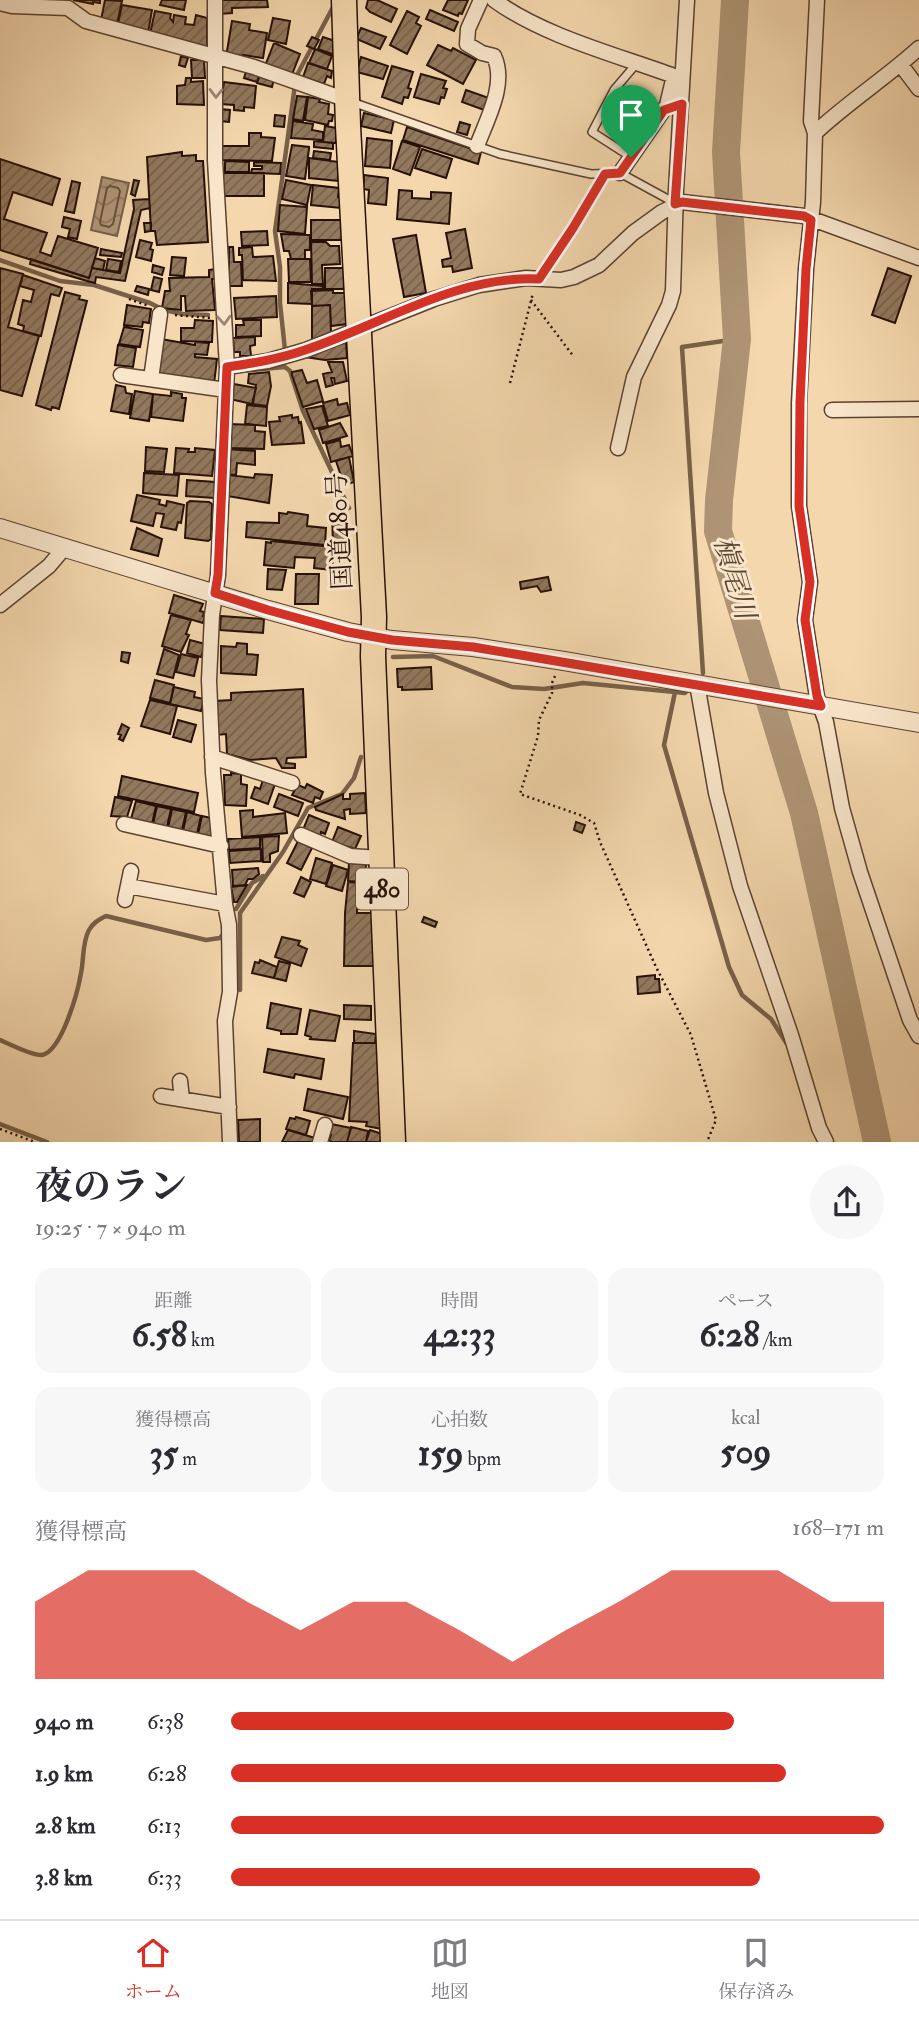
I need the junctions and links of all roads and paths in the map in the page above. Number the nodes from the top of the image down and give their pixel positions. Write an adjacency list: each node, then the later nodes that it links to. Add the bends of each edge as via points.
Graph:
1 (215, 0): 9 (street)
2 (344, 0): 13 (highway, 国道480号 / 480)
3 (481, 0): 17 (street, via 468,29 467,44 494,56 498,81)
4 (494, 0): 10 (street, via 542,27)
5 (687, 0): 14 (street)
6 (817, 0): 16 (street, via 811,121)
7 (0, 3): 9 (street, via 68,8 86,21)
8 (919, 48): 11 (street)
9 (216, 57): 13 (street); 27 (street, one-way to 27, via 215,160)
10 (637, 62): 15 (street, via 674,76); 18 (lane, via 614,90 592,132)
11 (901, 65): 12 (street); 16 (street)
12 (919, 89)
13 (347, 100): 17 (lane); 25 (highway, 国道480号 / 480)
14 (682, 104): 15 (street); 20 (street)
15 (664, 110): 18 (street)
16 (815, 133): 21 (street)
17 (477, 146): 19 (lane, via 591,174)
18 (631, 157): 19 (street)
19 (612, 173): 20 (lane); 23 (path)
20 (678, 203): 21 (street); 23 (street, via 634,233 599,265 574,277); 34 (street, via 673,291 634,377)
21 (808, 218): 22 (street); 42 (street, via 799,506 810,582 805,620)
22 (919, 258)
23 (539, 279): 25 (street, via 479,285)
24 (160, 314): 29 (street)
25 (359, 330): 27 (street, via 268,361); 39 (highway, 国道480号 / 480)
26 (574, 357): 30 (path, via 531,300)
27 (227, 367): 31 (street)
28 (121, 375): 29 (street)
29 (151, 379): 31 (street)
30 (510, 383)
31 (226, 390): 37 (street)
32 (919, 409): 33 (street)
33 (832, 410)
34 (618, 448)
35 (0, 528): 36 (street)
36 (65, 547): 37 (street); 38 (street, via 49,566)
37 (215, 593): 39 (street); 44 (street, via 209,680)
38 (0, 605)
39 (373, 636): 41 (street, via 473,647); 49 (highway, 国道480号 / 480)
40 (552, 683): 63 (path, via 520,794 594,823 656,967 691,1035 716,1120)
41 (703, 685): 42 (street); 64 (street, via 716,793 740,886)
42 (818, 705): 43 (street); 52 (street, via 826,722 860,872)
43 (919, 723)
44 (212, 757): 45 (street); 48 (street)
45 (292, 783)
46 (124, 824): 48 (street)
47 (301, 835): 49 (street, via 350,856)
48 (221, 846): 51 (street)
49 (380, 858): 62 (highway, 国道480号 / 480)
50 (128, 886): 51 (street, via 182,889)
51 (225, 904): 56 (street, via 229,925 230,992 225,1021)
52 (919, 1036)
53 (180, 1081): 55 (street)
54 (162, 1096): 55 (street)
55 (182, 1099): 56 (street)
56 (229, 1107): 60 (street)
57 (325, 1125): 61 (street)
58 (0, 1129): 59 (path)
59 (35, 1142)
60 (230, 1142)
61 (320, 1142)
62 (393, 1142)
63 (707, 1142)
64 (825, 1142)

